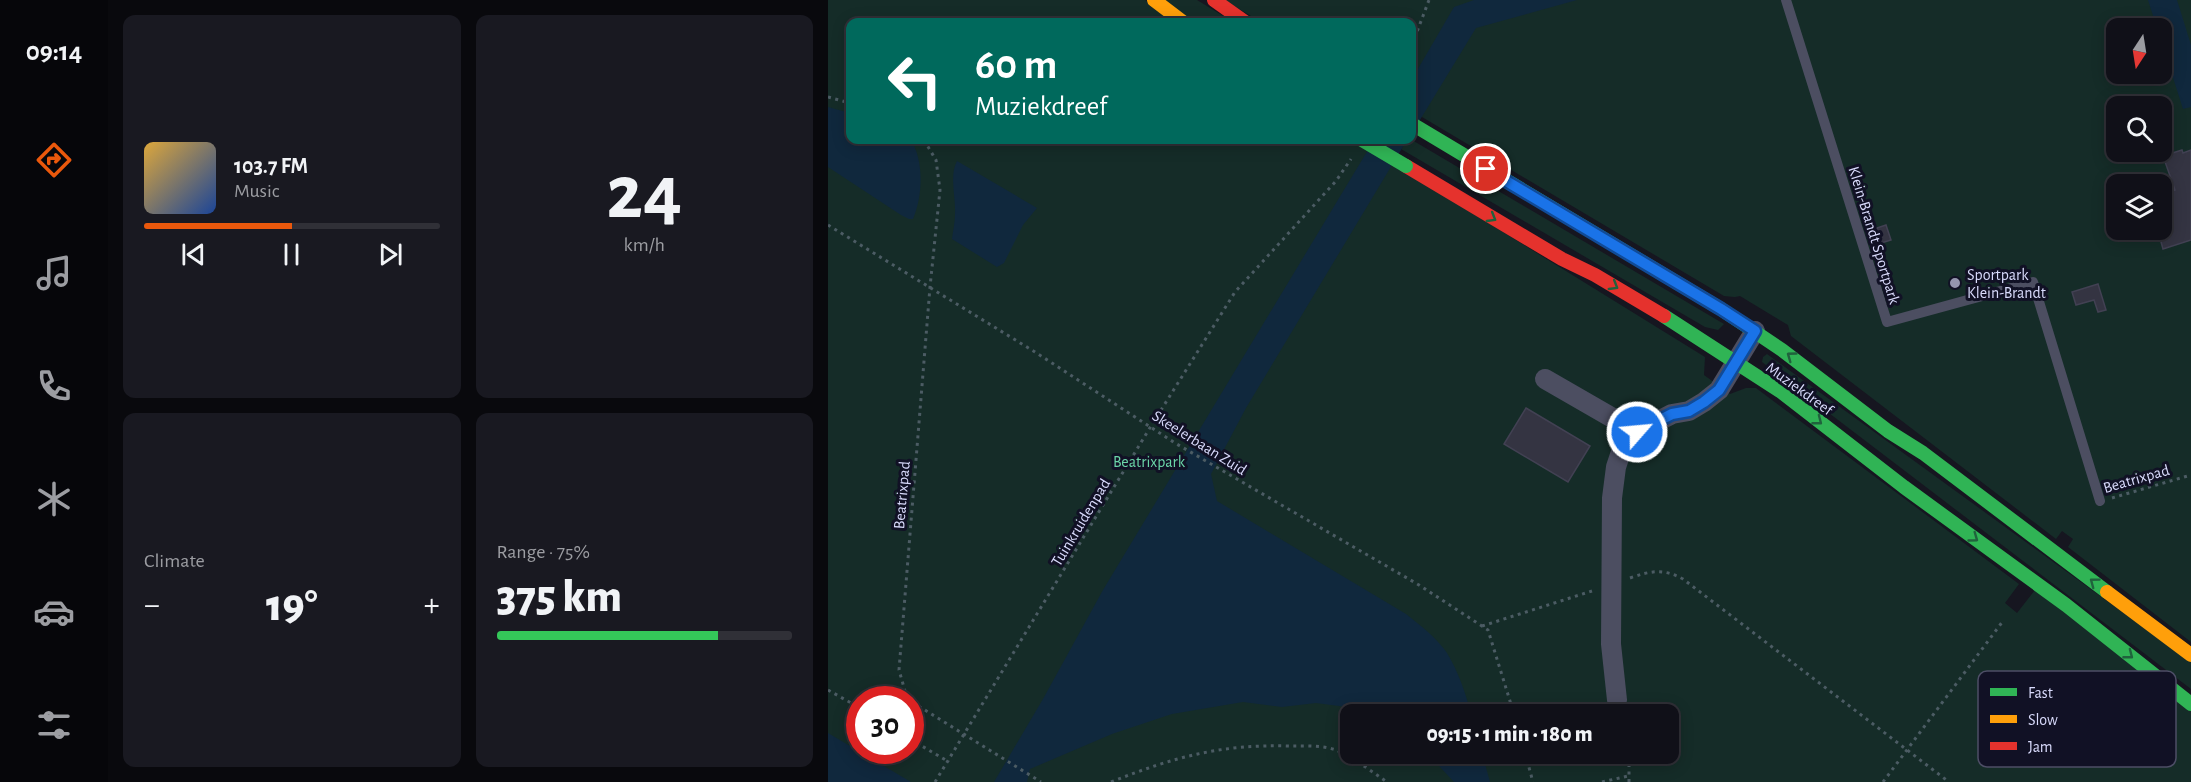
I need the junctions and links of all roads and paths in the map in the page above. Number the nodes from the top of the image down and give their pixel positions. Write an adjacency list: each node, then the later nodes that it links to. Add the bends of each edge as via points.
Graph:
1 (1154, 0): 5 (main road)
2 (1214, 0): 6 (main road)
3 (1429, 0): 7 (path)
4 (1786, 0): 22 (lane, Klein-Brandt Sportpark, via 1887,322 2033,282)
5 (1178, 18)
6 (1239, 18)
7 (1416, 34)
8 (828, 97): 9 (path)
9 (846, 102)
10 (1416, 127): 16 (main road, Muziekdreef)
11 (926, 144): 15 (path, Beatrixpad, via 936,160 940,190)
12 (1369, 144): 17 (main road, Muziekdreef, one-way to 17, bridge)
13 (1351, 158): 19 (path, Tuinkruidenpad, via 1336,181 1235,292)
14 (828, 225): 15 (path, Skeelerbaan Zuid)
15 (930, 287): 19 (path, Skeelerbaan Zuid); 34 (path, Beatrixpad, via 899,670 904,691 920,707)
16 (1755, 331): 17 (street); 26 (main road, Muziekdreef, one-way to 16)
17 (1736, 362): 20 (street, via 1719,390 1704,402); 27 (main road, Muziekdreef, one-way to 27, via 2066,604)
18 (1545, 379): 20 (street)
19 (1151, 426): 25 (path, Skeelerbaan Zuid); 34 (path, Tuinkruidenpad)
20 (1637, 432): 23 (street, via 1622,449 1616,467)
21 (2191, 475): 22 (path, Beatrixpad)
22 (2100, 501)
23 (1611, 585): 25 (path); 31 (street, via 1611,644); 36 (path, via 1649,571 1672,573 1683,579)
24 (2003, 621): 36 (path)
25 (1482, 626): 32 (path, Skeelerbaan Zuid, via 1488,630 1497,654)
26 (2191, 656)
27 (2150, 671)
28 (828, 690): 30 (path)
29 (2176, 692): 33 (main road, Muziekdreef, one-way to 33)
30 (846, 700)
31 (1617, 700)
32 (1511, 704)
33 (2191, 704)
34 (966, 735): 37 (path, Tuinkruidenpad); 42 (path, Beatrixpad)
35 (924, 747): 37 (path)
36 (1908, 749): 48 (path); 49 (path)
37 (949, 762): 41 (path, Tuinkruidenpad)
38 (1528, 764): 45 (path)
39 (1629, 765): 40 (path)
40 (1628, 776): 46 (path); 47 (path)
41 (936, 782)
42 (1041, 782)
43 (1111, 782): 44 (path, via 1187,755 1262,745 1334,749)
44 (1387, 782)
45 (1533, 782)
46 (1602, 782)
47 (1629, 782)
48 (1882, 782)
49 (1949, 782)

